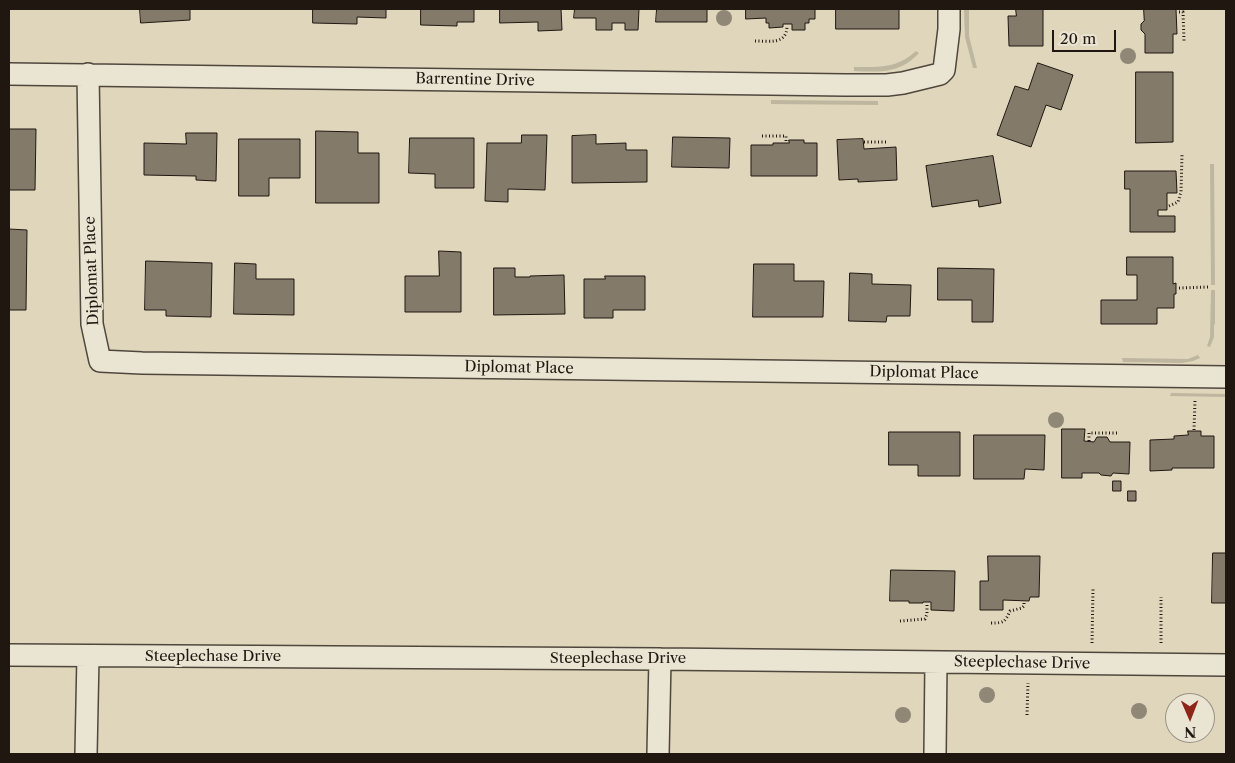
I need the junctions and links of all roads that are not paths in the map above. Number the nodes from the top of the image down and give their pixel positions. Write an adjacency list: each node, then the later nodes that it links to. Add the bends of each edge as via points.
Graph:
1 (950, 9): 3 (street, Barrentine Drive, via 944,70 940,74 887,85)
2 (9, 74): 3 (street, Barrentine Drive)
3 (88, 74): 4 (street, Diplomat Place, via 92,324 100,361)
4 (1226, 378)
5 (9, 655): 6 (street, Steeplechase Drive)
6 (88, 656): 7 (street, Steeplechase Drive); 10 (street)
7 (660, 659): 8 (street, Steeplechase Drive); 11 (street)
8 (936, 662): 9 (street, Steeplechase Drive); 12 (street)
9 (1226, 666)
10 (86, 754)
11 (658, 754)
12 (935, 754)

